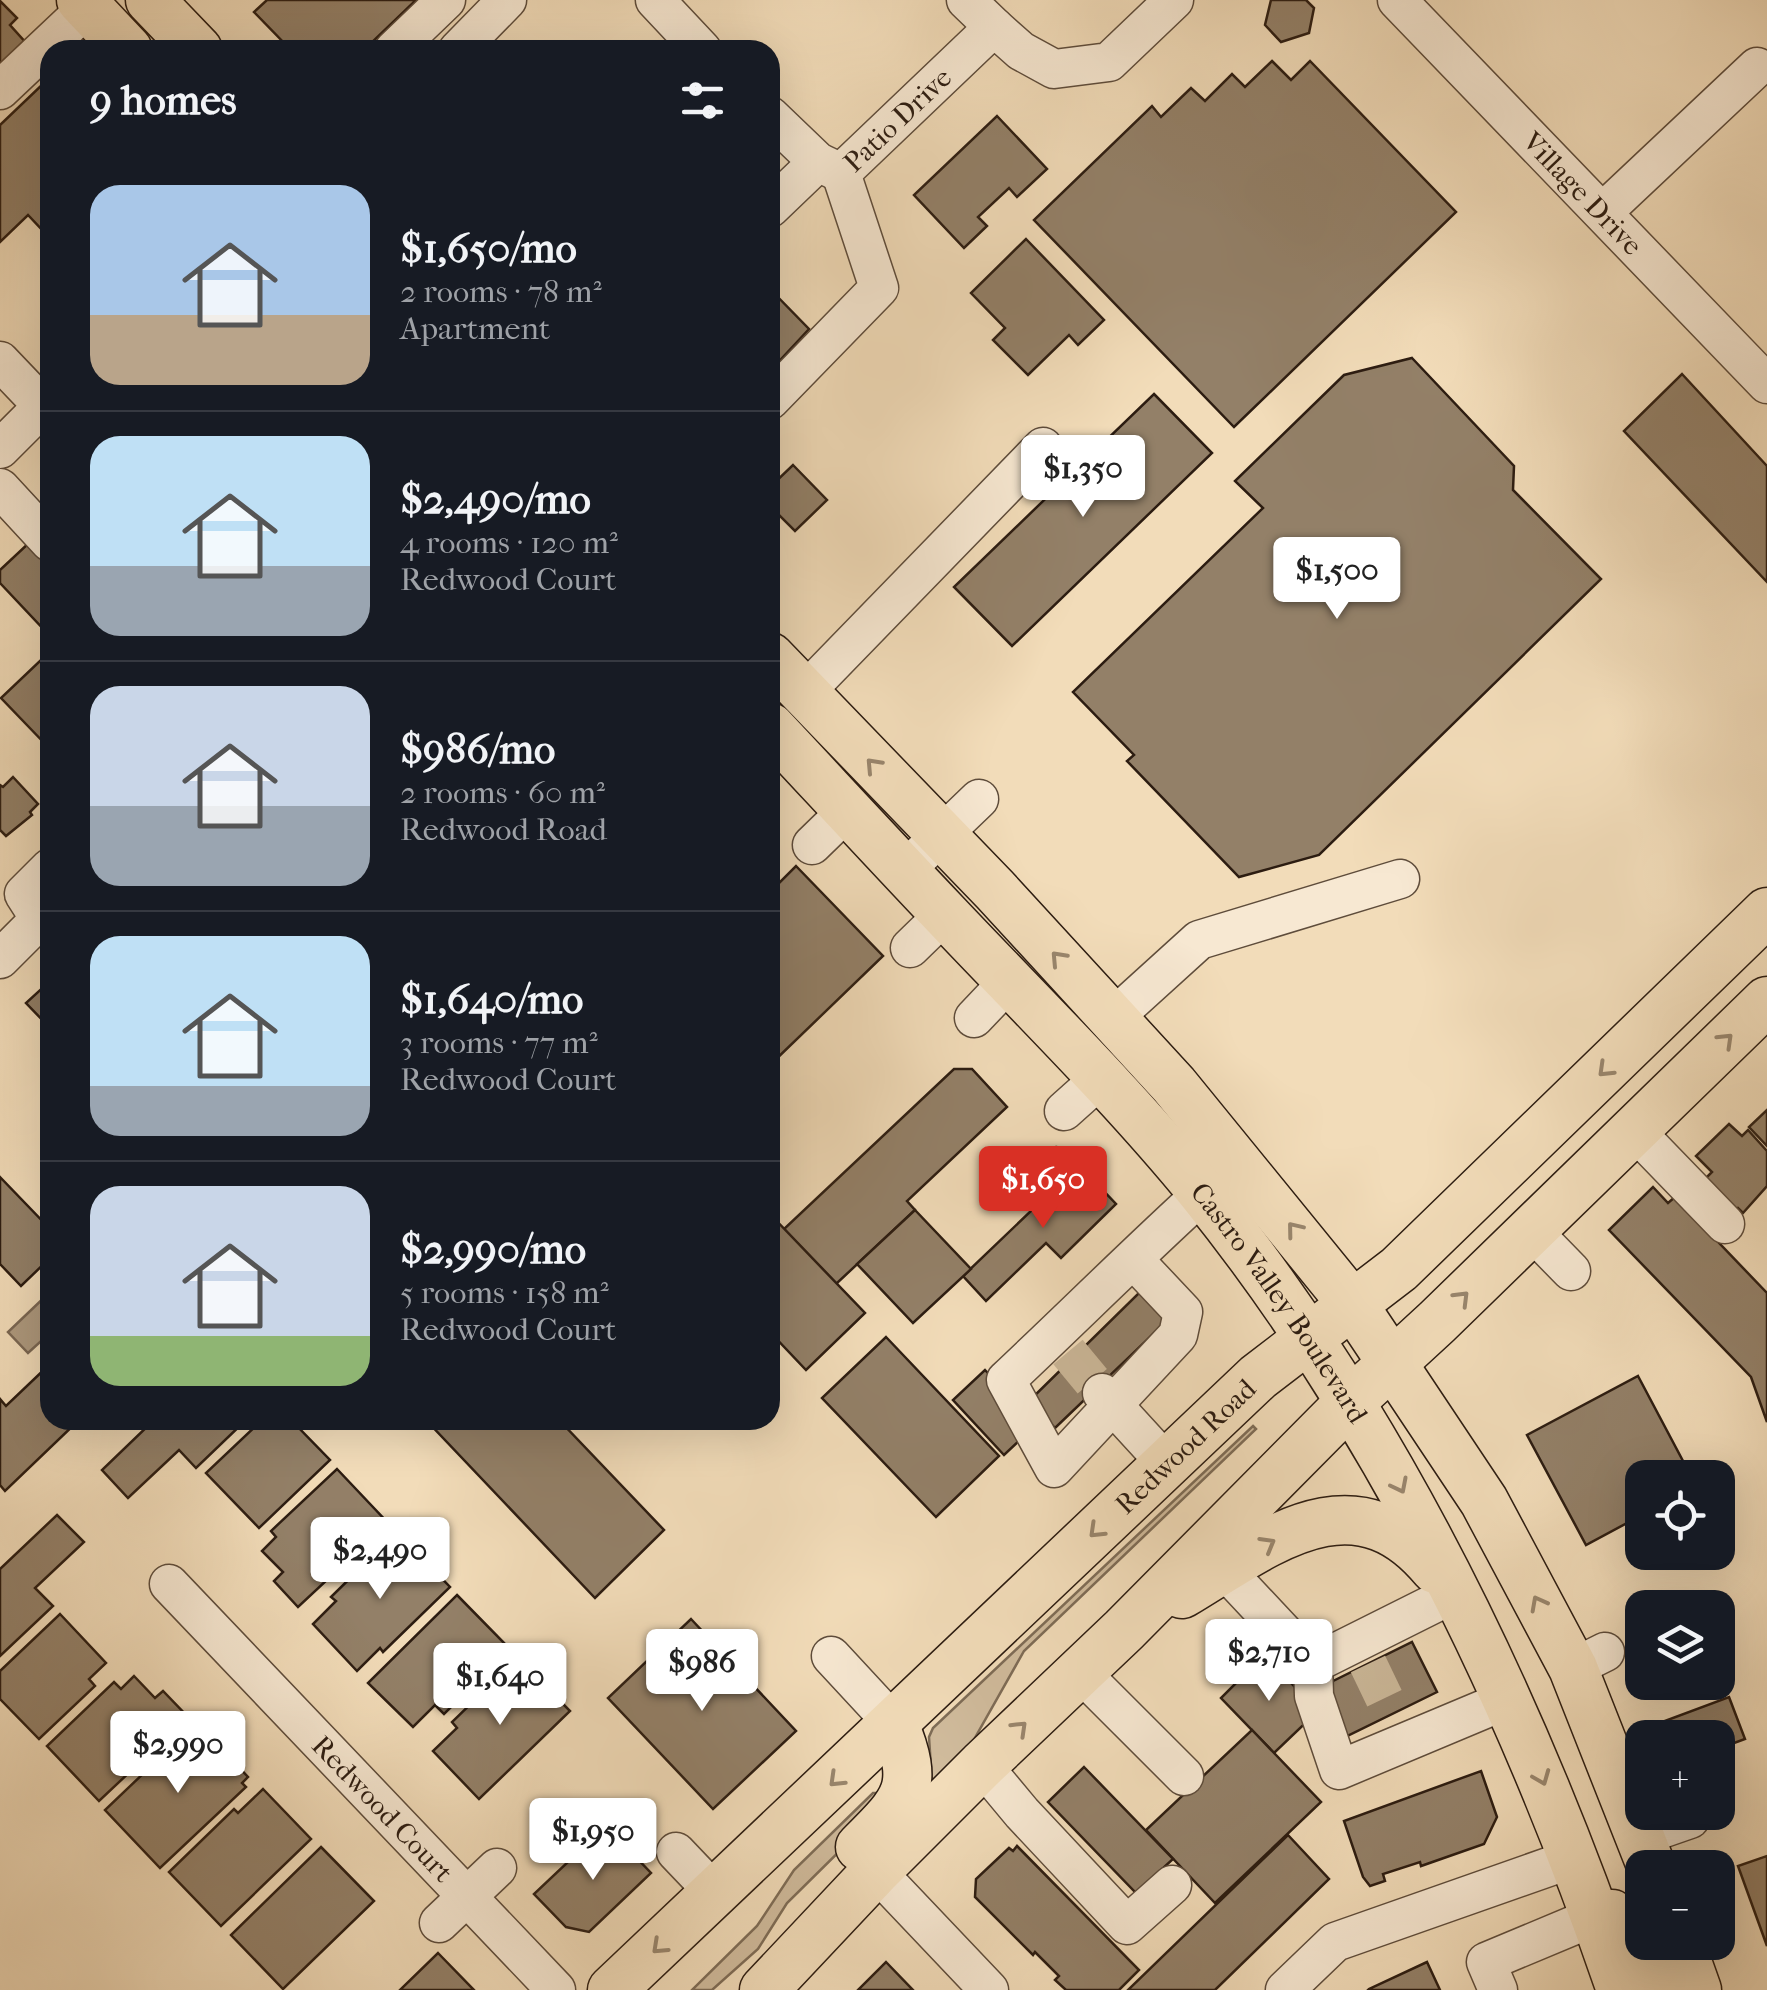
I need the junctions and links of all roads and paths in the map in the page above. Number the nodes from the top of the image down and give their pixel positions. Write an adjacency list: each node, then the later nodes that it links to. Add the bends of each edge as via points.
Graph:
1 (150, 0): 12 (main road)
2 (446, 0): 13 (street)
3 (507, 0): 14 (street)
4 (655, 0): 15 (street)
5 (966, 0): 9 (street)
6 (1174, 0): 9 (street, via 1110,62 1054,69)
7 (1397, 0): 22 (street, Village Drive)
8 (84, 4): 10 (street); 11 (main road)
9 (994, 26): 20 (street, Patio Drive)
10 (49, 40)
11 (118, 40)
12 (188, 40)
13 (404, 40)
14 (468, 40)
15 (693, 40)
16 (40, 49): 18 (street)
17 (1756, 67): 22 (street)
18 (0, 90)
19 (780, 125): 20 (street)
20 (830, 168): 21 (street); 25 (street, Patio Drive, via 878,288)
21 (780, 201)
22 (1603, 212): 24 (street, Village Drive)
23 (0, 361): 26 (street)
24 (1767, 384)
25 (780, 390)
26 (40, 397)
27 (40, 408): 29 (street)
28 (1043, 447): 33 (street)
29 (0, 449)
30 (0, 488): 31 (street)
31 (40, 531)
32 (780, 667): 33 (main road, Castro Valley Boulevard)
33 (805, 692): 37 (main road, Castro Valley Boulevard, one-way to 33)
34 (780, 738): 36 (main road, Castro Valley Boulevard)
35 (979, 799): 37 (street)
36 (848, 810): 38 (street); 39 (main road, Castro Valley Boulevard)
37 (940, 836): 39 (street); 51 (main road, Castro Valley Boulevard, one-way to 37)
38 (812, 845)
39 (905, 870): 43 (main road, Castro Valley Boulevard)
40 (40, 878): 44 (street, via 24,894)
41 (1400, 880): 51 (street, via 1199,940)
42 (1767, 912): 60 (main road, Redwood Road, one-way to 60)
43 (945, 914): 46 (street); 48 (main road, Castro Valley Boulevard)
44 (40, 919)
45 (40, 919): 47 (street)
46 (910, 948)
47 (0, 959)
48 (1010, 980): 50 (street); 52 (main road, Castro Valley Boulevard)
49 (1767, 1001): 54 (main road, one-way to 49)
50 (974, 1018)
51 (1112, 1018): 60 (main road, Castro Valley Boulevard, one-way to 51, via 1238,1160)
52 (1102, 1077): 53 (street); 55 (main road, Castro Valley Boulevard)
53 (1064, 1111)
54 (1634, 1130): 56 (street); 57 (main road)
55 (1203, 1194): 58 (street); 61 (main road, Castro Valley Boulevard)
56 (1725, 1224)
57 (1531, 1230): 59 (street); 62 (main road, one-way to 57)
58 (1133, 1259): 63 (street, via 1182,1312 1178,1335); 63 (street, via 1061,1343 1006,1380 1054,1468)
59 (1571, 1271)
60 (1354, 1306): 61 (main road, Redwood Road); 62 (main road, Castro Valley Boulevard)
61 (1308, 1337): 64 (main road, Castro Valley Boulevard); 65 (main road, Redwood Road)
62 (1391, 1362): 64 (main road); 78 (main road, Castro Valley Boulevard, one-way to 62, via 1589,1660)
63 (1108, 1399): 65 (street)
64 (1349, 1403): 68 (main road, Castro Valley Boulevard, one-way to 68, via 1380,1448); 69 (main road)
65 (1167, 1464): 74 (main road, Redwood Road, one-way to 74)
66 (1224, 1569): 68 (main road, one-way to 68, via 1293,1530 1337,1518 1374,1524 1404,1540); 69 (main road); 71 (street)
67 (169, 1584): 86 (street, Redwood Court)
68 (1455, 1593): 71 (street, via 1363,1653); 73 (main road, Castro Valley Boulevard)
69 (1124, 1630): 72 (main road)
70 (831, 1656): 74 (street)
71 (1313, 1664): 73 (street, via 1314,1696 1339,1770 1398,1729)
72 (1078, 1671): 75 (main road, one-way to 72); 76 (street)
73 (1506, 1700): 81 (main road, Castro Valley Boulevard, one-way to 81)
74 (894, 1724): 85 (main road, Redwood Road, one-way to 85); 89 (main road, via 908,1756 909,1781 896,1812 822,1884)
75 (982, 1764): 83 (main road); 84 (street, via 1127,1925)
76 (1184, 1776)
77 (1676, 1830): 79 (street)
78 (1646, 1850)
79 (1650, 1850)
80 (676, 1852): 85 (street)
81 (1574, 1858): 87 (main road, Castro Valley Boulevard); 96 (street, via 1336,1942)
82 (497, 1868): 86 (street)
83 (876, 1871): 89 (main road); 95 (street)
84 (1172, 1885)
85 (716, 1894): 93 (main road, Redwood Road, one-way to 93)
86 (467, 1896): 88 (street); 92 (street, Redwood Court)
87 (1596, 1916): 91 (street); 97 (main road, Castro Valley Boulevard); 98 (main road, via 1612,1914 1624,1922)
88 (439, 1924)
89 (825, 1924): 94 (main road)
90 (1686, 1960): 99 (main road)
91 (1492, 1976)
92 (556, 1990)
93 (612, 1990)
94 (764, 1990)
95 (989, 1990)
96 (1286, 1990)
97 (1621, 1990)
98 (1658, 1990)
99 (1697, 1990)

